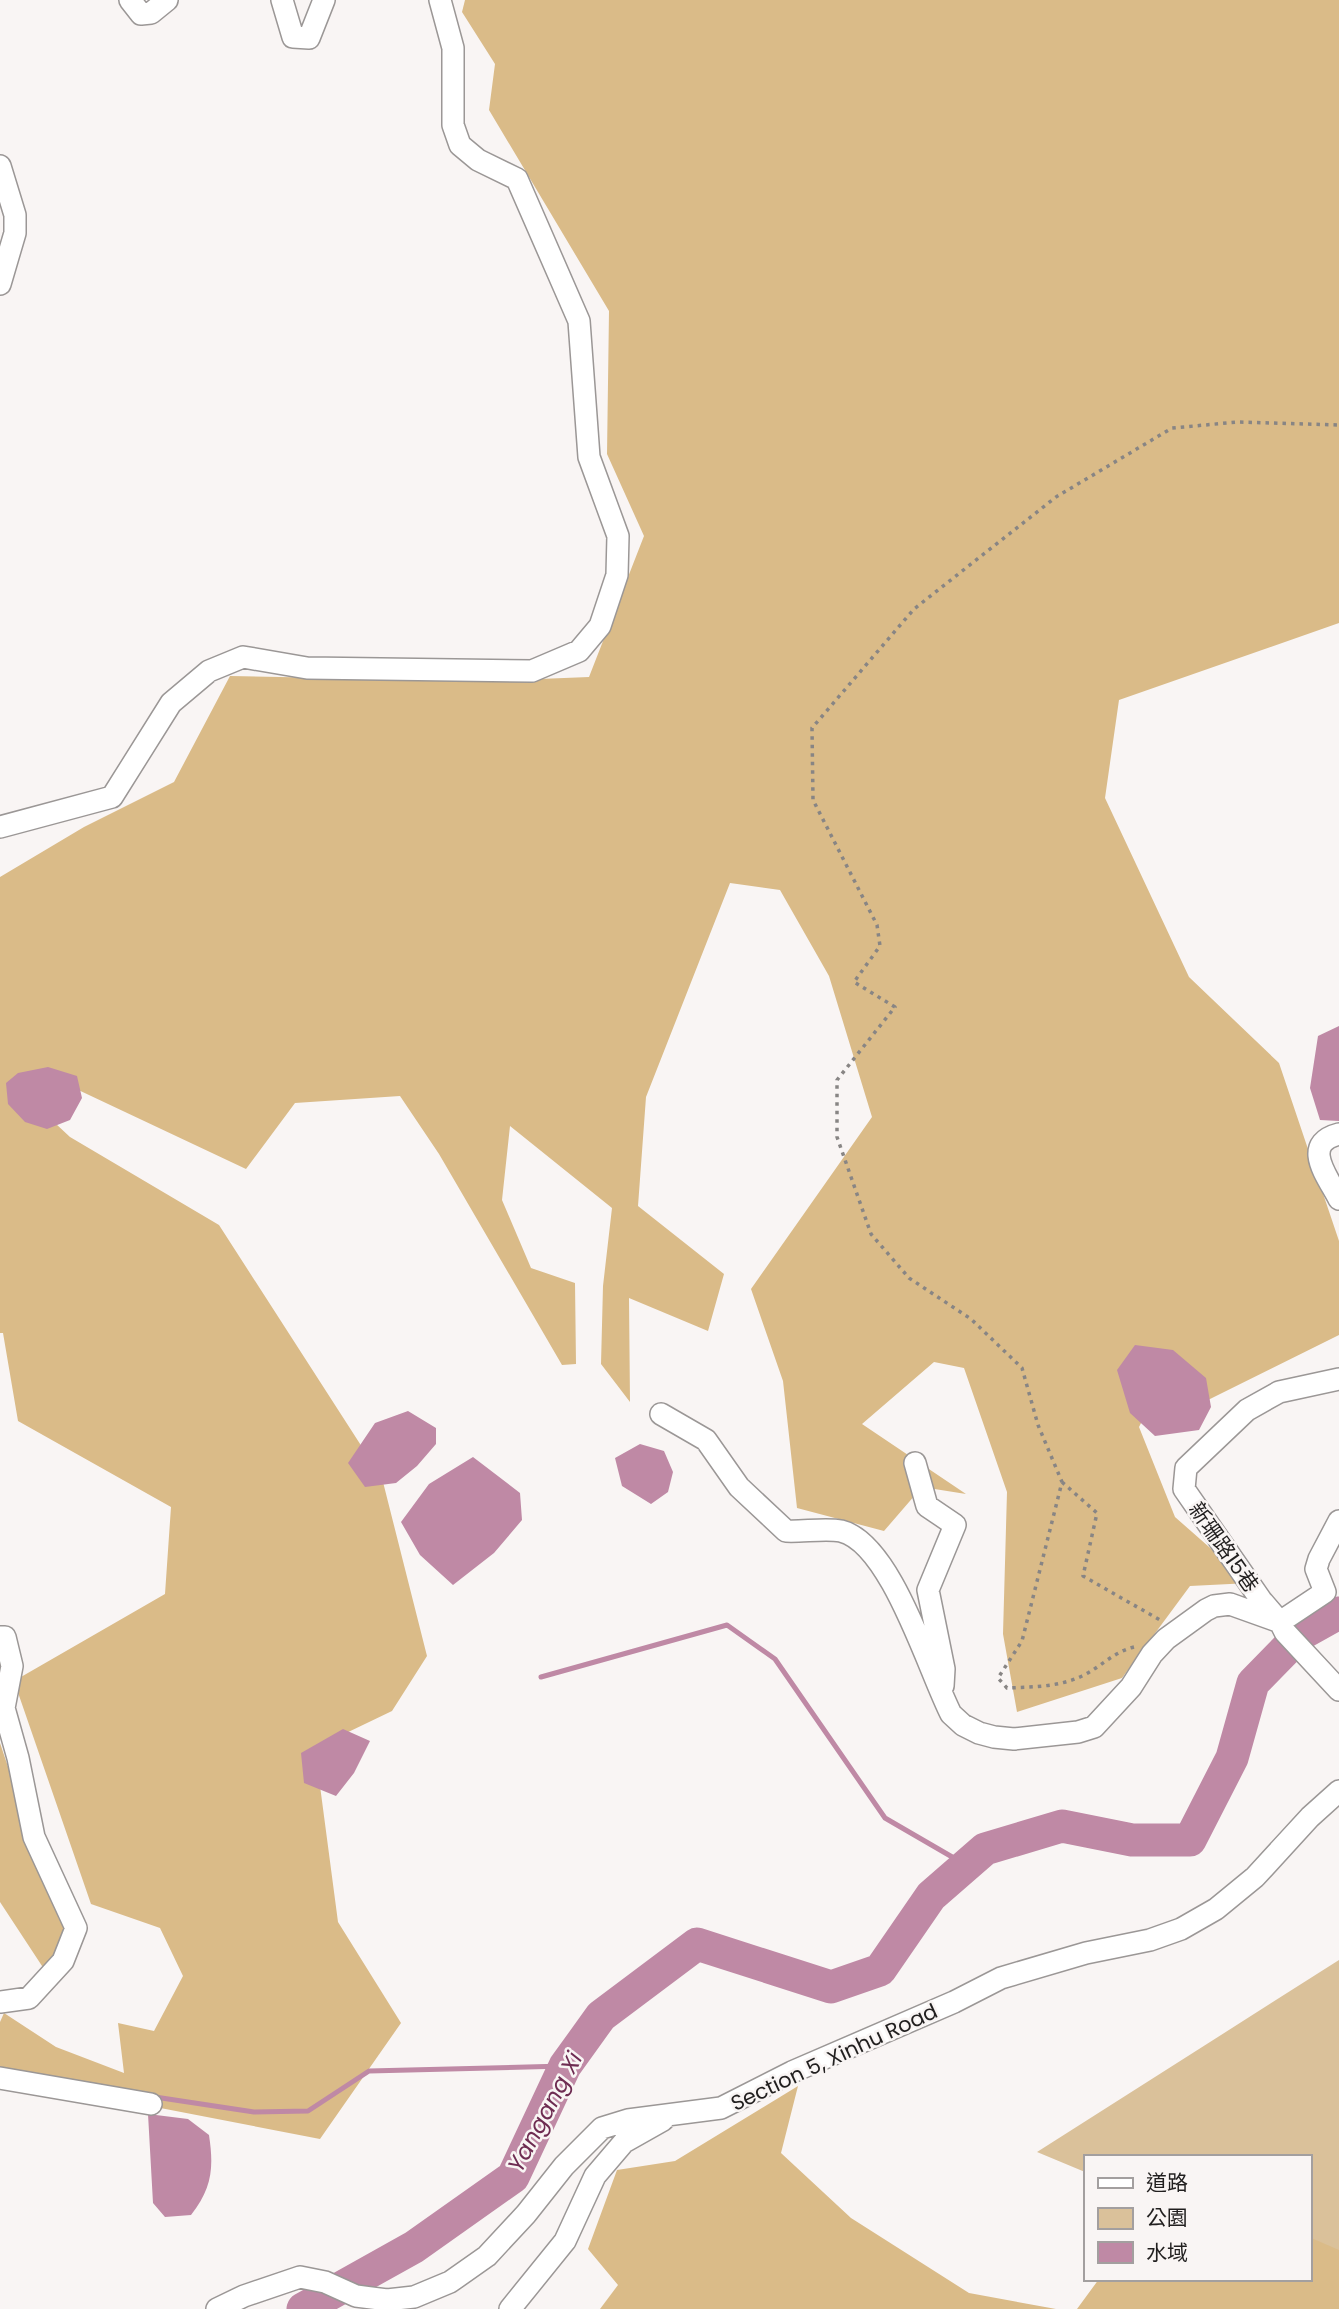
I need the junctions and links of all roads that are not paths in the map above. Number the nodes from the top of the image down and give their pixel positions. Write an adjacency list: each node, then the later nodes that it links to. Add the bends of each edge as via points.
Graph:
1 (130, 0): 2 (street, via 141,14 151,13)
2 (167, 0)
3 (324, 0): 5 (street, via 309,38 293,37)
4 (440, 0): 8 (street, via 453,48 453,125 460,145 478,160 517,179 579,321 589,457 618,536 617,575 600,626 579,651 532,671 307,668 243,657 209,671 171,703 112,797)
5 (285, 3)
6 (0, 166): 7 (street, via 15,215 15,233)
7 (0, 284)
8 (0, 827)
9 (1339, 1134): 10 (street, via 1321,1144 1317,1153)
10 (1339, 1199)
11 (1339, 1379): 15 (street, 新珊路15巷, via 1279,1392 1247,1409 1186,1468 1184,1489)
12 (661, 1414): 18 (street, via 706,1440 739,1487 786,1531 842,1531 870,1549 897,1589)
13 (915, 1463): 18 (street, via 927,1506 955,1525 928,1591 944,1669)
14 (1339, 1521): 15 (street, via 1316,1569 1325,1592)
15 (1283, 1627): 17 (street, 新珊路15巷); 18 (street, via 1230,1604 1214,1606 1172,1635 1094,1727 1078,1732 994,1737 963,1725)
16 (0, 1637): 20 (street, via 5,1637 12,1666 4,1708 34,1837 76,1928 63,1961 29,1998)
17 (1339, 1690)
18 (942, 1697)
19 (1339, 1791): 23 (street, Section 5, Xinhu Road, via 1255,1877 1216,1909 1181,1929 1002,1978 721,2109)
20 (0, 2002)
21 (0, 2078): 22 (street)
22 (151, 2104)
23 (671, 2116): 24 (street, Section 5, Xinhu Road, via 602,2128 487,2256 450,2282 414,2297 387,2300 356,2297 325,2282 300,2277); 25 (street, via 624,2143 595,2176 565,2241)
24 (217, 2309)
25 (510, 2309)

